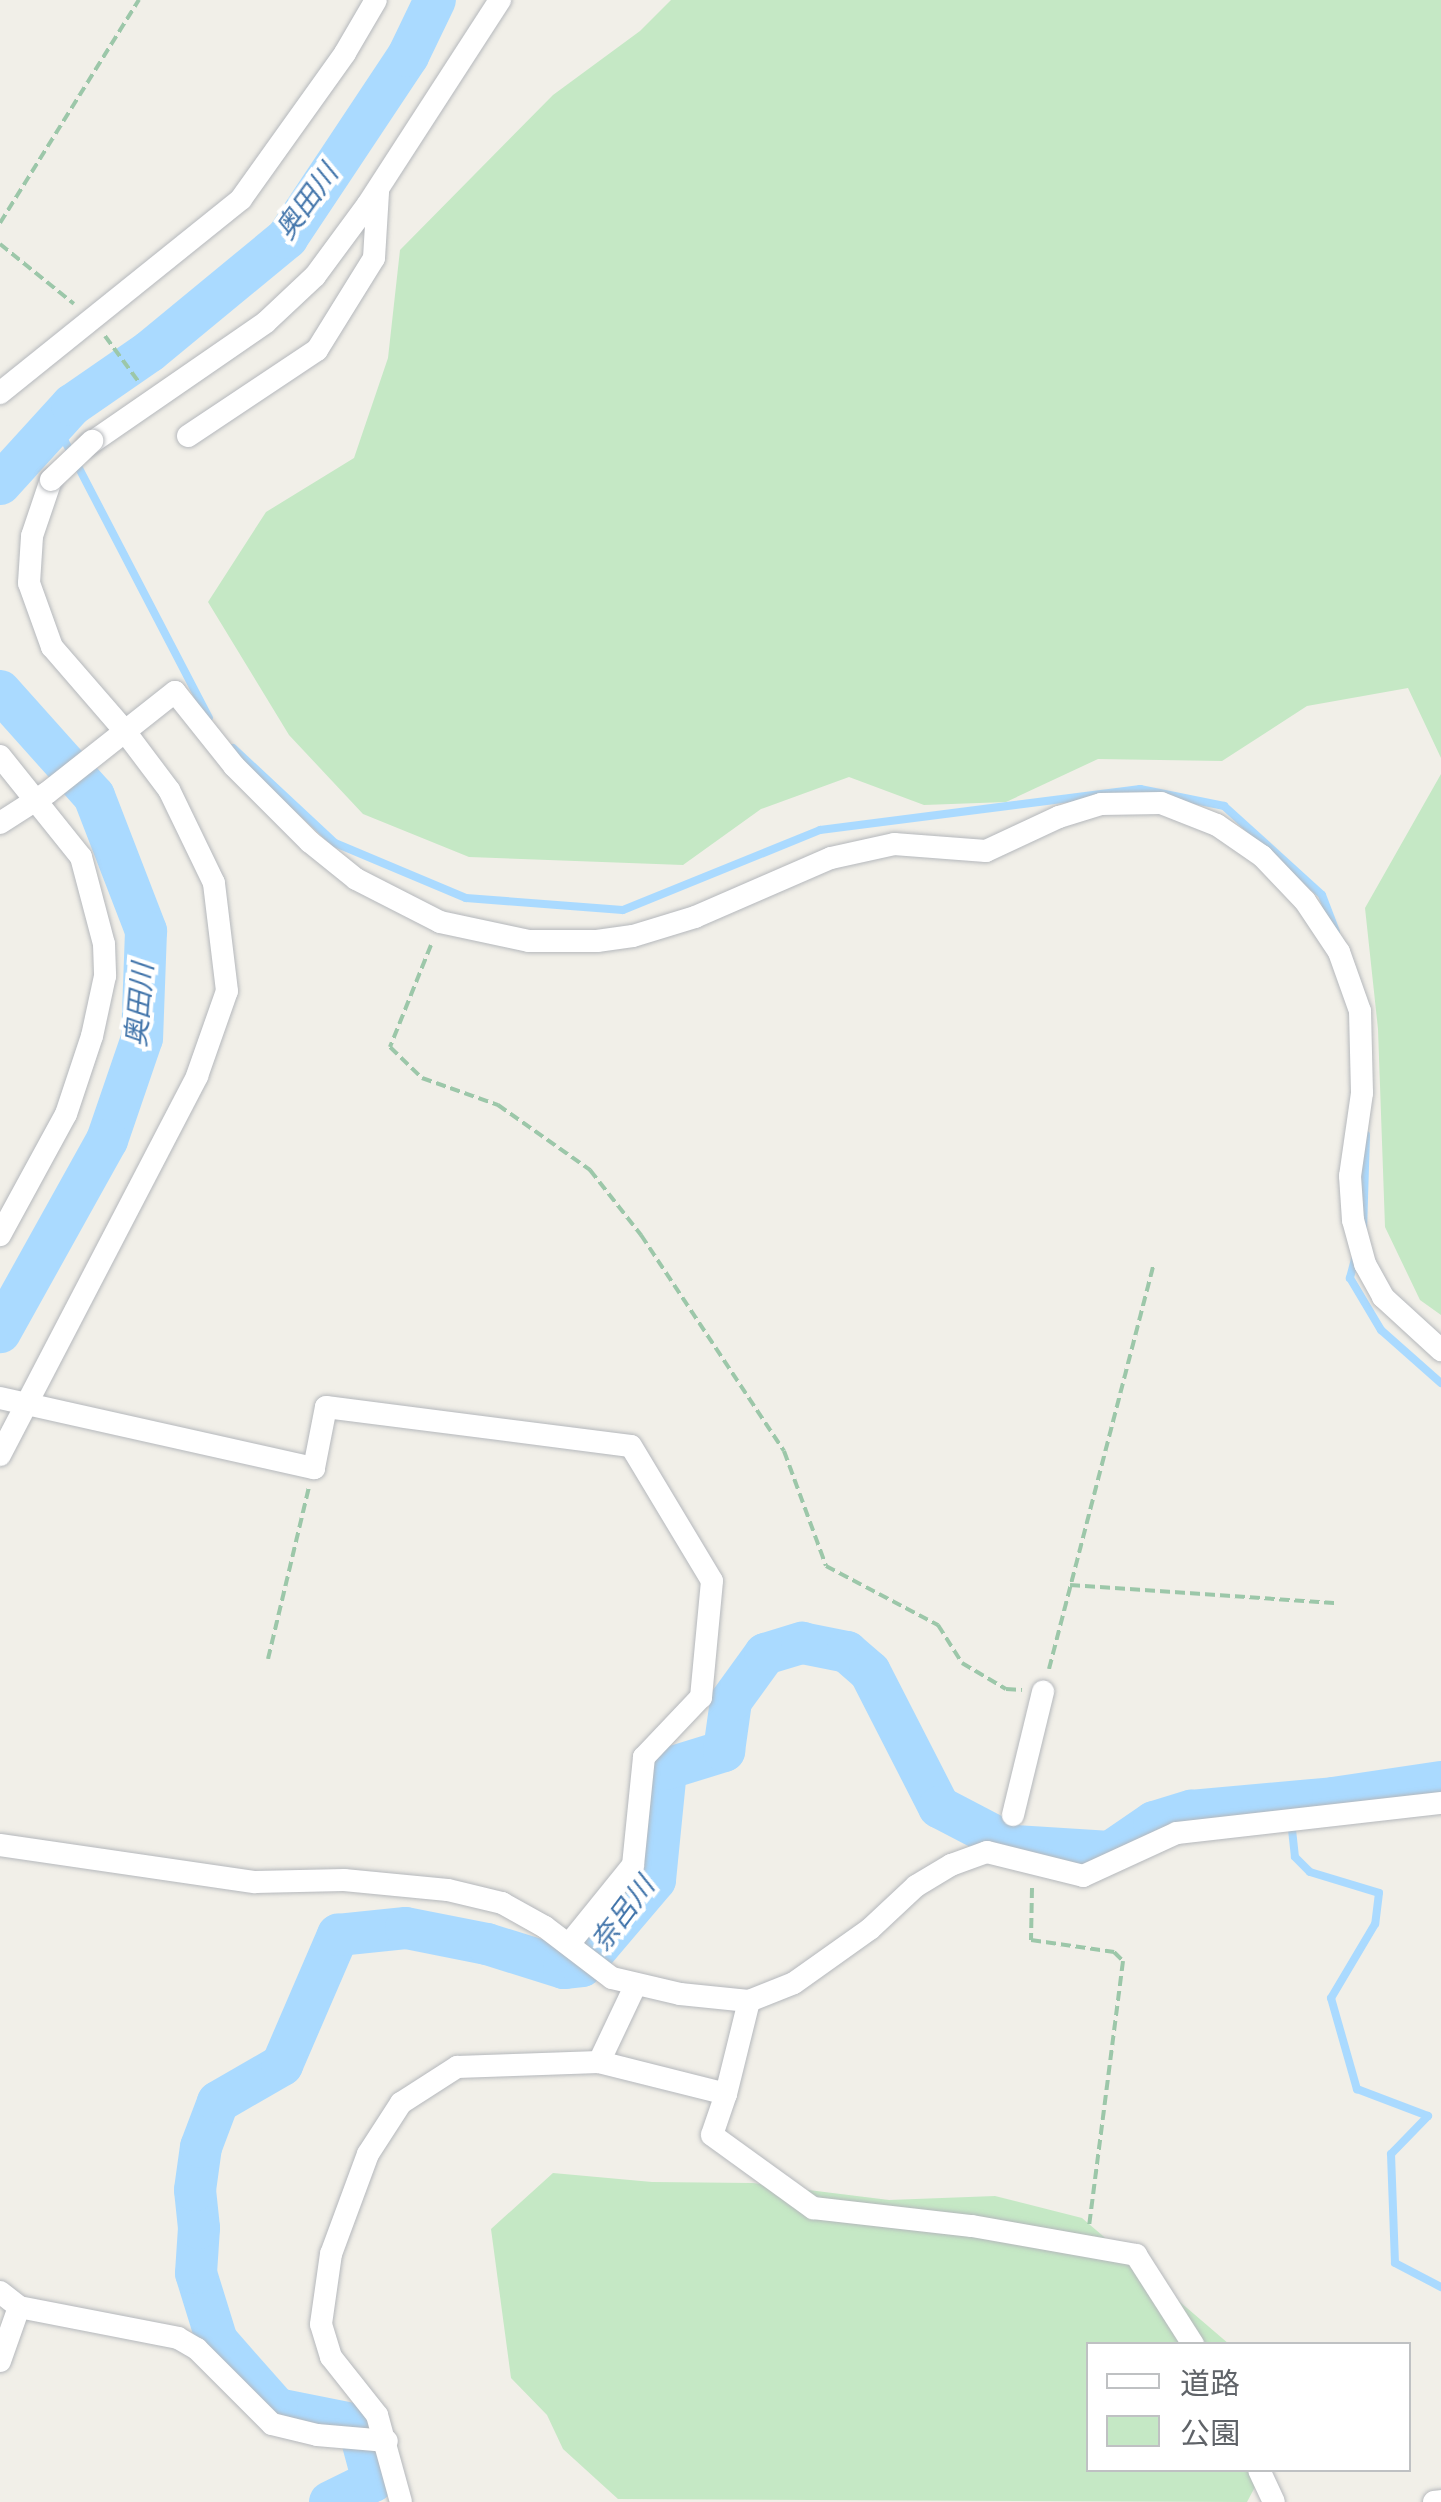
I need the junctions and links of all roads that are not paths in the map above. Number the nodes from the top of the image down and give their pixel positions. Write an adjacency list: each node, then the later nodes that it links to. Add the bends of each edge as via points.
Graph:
1 (376, 0): 4 (street, via 241,199)
2 (500, 0): 3 (street)
3 (378, 188): 5 (street, via 374,258 316,350); 6 (street, bridge, via 316,276 266,322 92,442 52,480 32,536 29,583 52,647)
4 (0, 393)
5 (188, 436)
6 (116, 736): 8 (street); 11 (street, via 174,692 234,766 356,878 440,922 530,941 632,936 695,917 831,858 894,844 986,851 1100,804 1160,803 1217,825 1262,856 1339,952 1360,1011 1353,1220 1383,1297); 12 (street, via 169,790 214,882 227,991 197,1076)
7 (0, 756): 8 (street)
8 (40, 797): 9 (street); 10 (street, via 81,857 104,944 105,976 66,1114)
9 (0, 823)
10 (0, 1235)
11 (1441, 1350)
12 (11, 1401): 13 (street); 18 (street, via 314,1468 326,1408 631,1446 712,1580 701,1697 644,1757 633,1865)
13 (0, 1455)
14 (1042, 1692): 16 (street)
15 (1441, 1803): 20 (street, via 1177,1833 1083,1876 987,1852 916,1886 870,1930 794,1984)
16 (1012, 1815)
17 (0, 1845): 18 (street, via 255,1882 344,1880 448,1890 502,1903)
18 (575, 1949): 19 (street, via 612,1978)
19 (636, 1984): 20 (street); 21 (street)
20 (749, 2001): 22 (street)
21 (599, 2062): 22 (street); 27 (street, via 456,2067 401,2102 368,2154 332,2254 321,2324 331,2356 377,2415)
22 (726, 2094): 25 (street, via 712,2136 813,2208 972,2226 1136,2255)
23 (0, 2292): 24 (street)
24 (19, 2307): 26 (street); 27 (street, via 178,2338 272,2424)
25 (1192, 2342)
26 (0, 2361)
27 (387, 2441): 29 (street)
28 (1260, 2472): 30 (street)
29 (401, 2502)
30 (1274, 2502)

